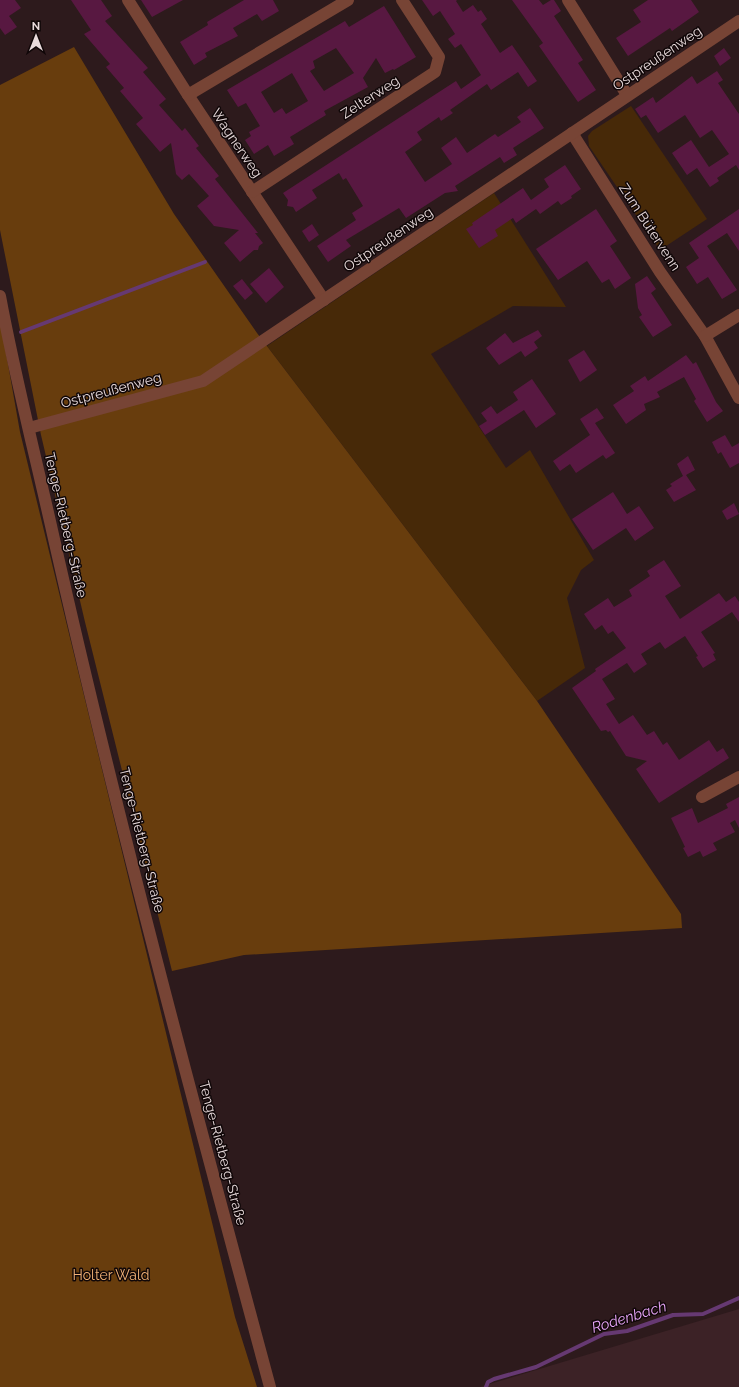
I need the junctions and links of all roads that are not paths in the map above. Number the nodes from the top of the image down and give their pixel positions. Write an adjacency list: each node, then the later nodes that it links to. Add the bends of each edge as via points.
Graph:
1 (128, 0): 6 (street, Wagnerweg)
2 (348, 0): 6 (street)
3 (402, 0): 9 (street, Zelterweg, via 439,57 435,72)
4 (568, 0): 7 (street)
5 (739, 21): 7 (street, Ostpreußenweg)
6 (188, 95): 9 (street, Wagnerweg)
7 (627, 95): 8 (street, Ostpreußenweg)
8 (572, 133): 11 (street, Ostpreußenweg); 13 (street, Zum Bütervenn, via 660,272)
9 (252, 192): 11 (street, Wagnerweg)
10 (0, 296): 15 (street, Tenge-Rietberg-Straße)
11 (324, 300): 15 (street, Ostpreußenweg, via 203,381)
12 (739, 316): 13 (street)
13 (705, 336): 14 (street, Zum Bütervenn)
14 (739, 398)
15 (29, 428): 18 (street, Tenge-Rietberg-Straße, via 78,646 163,988)
16 (739, 777): 17 (street)
17 (702, 797)
18 (270, 1387)

